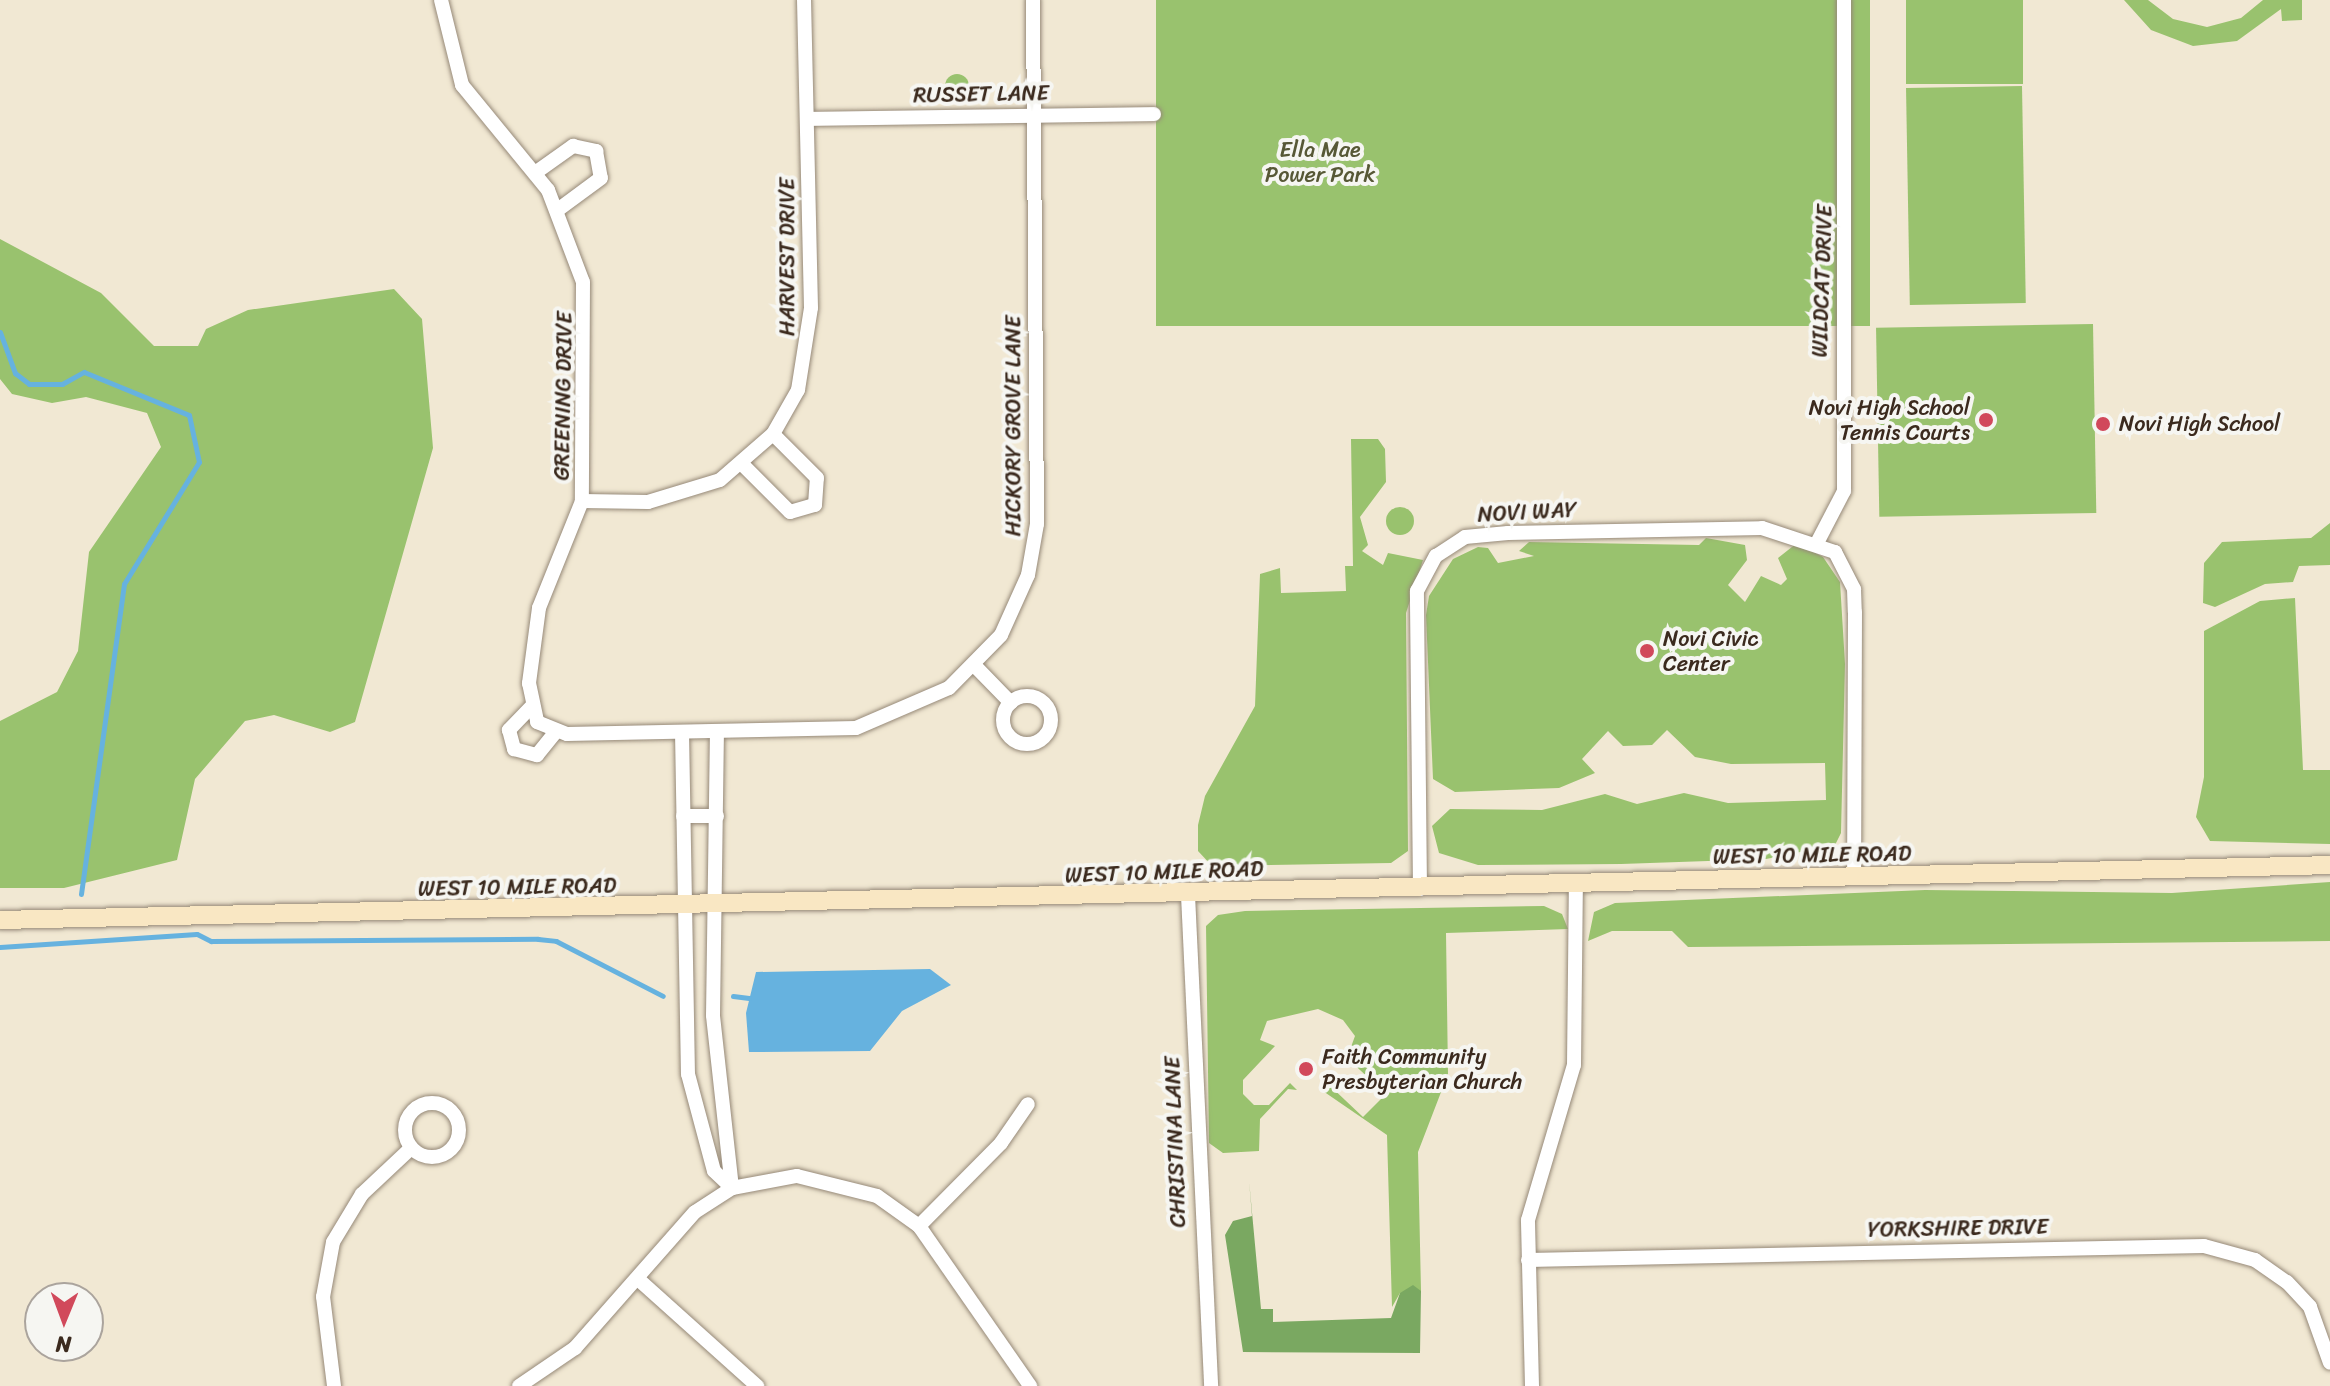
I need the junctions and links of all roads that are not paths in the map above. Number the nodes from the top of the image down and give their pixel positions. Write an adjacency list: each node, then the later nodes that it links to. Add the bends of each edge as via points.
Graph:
1 (441, 0): 8 (street, GREENING DRIVE, via 462,85)
2 (804, 0): 7 (street, HARVEST DRIVE)
3 (1033, 0): 6 (street, HICKORY GROVE LANE)
4 (1844, 0): 13 (street, WILDCAT DRIVE, via 1844,491)
5 (1154, 114): 6 (street, RUSSET LANE)
6 (1034, 115): 7 (street, RUSSET LANE); 14 (street, HICKORY GROVE LANE, via 1034,548 1010,619)
7 (809, 119): 10 (street, HARVEST DRIVE, via 810,336 798,390)
8 (535, 173): 9 (street, GREENING DRIVE); 9 (street, via 573,146 596,151 601,178)
9 (559, 209): 12 (street, GREENING DRIVE, via 586,304)
10 (773, 434): 11 (street, HARVEST DRIVE); 11 (street, via 817,478 815,505 790,512)
11 (742, 464): 12 (street, HARVEST DRIVE, via 669,498)
12 (582, 501): 16 (street, GREENING DRIVE, via 539,608)
13 (1818, 541): 23 (street, via 1835,552 1854,589); 25 (street, NOVI WAY, via 1762,528 1508,533 1465,537 1436,556 1415,608)
14 (976, 667): 15 (street); 17 (street, HICKORY GROVE LANE, via 885,721 834,731)
15 (1011, 703)
16 (531, 707): 19 (street, GREENING DRIVE, via 537,722); 19 (street, via 509,730 514,749 537,755)
17 (717, 731): 18 (street, HICKORY GROVE LANE); 21 (street)
18 (682, 732): 19 (street, HICKORY GROVE LANE); 20 (street)
19 (555, 733)
20 (683, 816): 21 (street); 27 (street)
21 (717, 816): 28 (street)
22 (2330, 865): 23 (main road, WEST 10 MILE ROAD)
23 (1854, 878): 24 (main road, WEST 10 MILE ROAD)
24 (1576, 885): 25 (main road, WEST 10 MILE ROAD); 36 (street, via 1575,1057 1533,1192)
25 (1420, 889): 26 (main road, WEST 10 MILE ROAD)
26 (1188, 895): 28 (main road, WEST 10 MILE ROAD); 43 (street, CHRISTINA LANE)
27 (686, 907): 28 (main road, WEST 10 MILE ROAD); 29 (main road, WEST 10 MILE ROAD); 31 (street)
28 (715, 907): 30 (street)
29 (0, 920)
30 (713, 1015): 31 (street); 34 (street)
31 (685, 1016): 34 (street, via 688,1074 703,1145 714,1171)
32 (1028, 1104): 35 (street, via 1001,1143)
33 (410, 1149): 39 (street, via 362,1194 333,1242 323,1297)
34 (732, 1188): 35 (street, via 822,1178 877,1196); 37 (street, via 674,1232)
35 (919, 1226): 42 (street)
36 (1528, 1260): 38 (street, YORKSHIRE DRIVE, via 2204,1246 2255,1260 2287,1282 2310,1307); 44 (street)
37 (639, 1280): 40 (street, via 575,1348); 41 (street)
38 (2330, 1363)
39 (334, 1386)
40 (519, 1386)
41 (757, 1386)
42 (1030, 1386)
43 (1211, 1386)
44 (1532, 1386)

